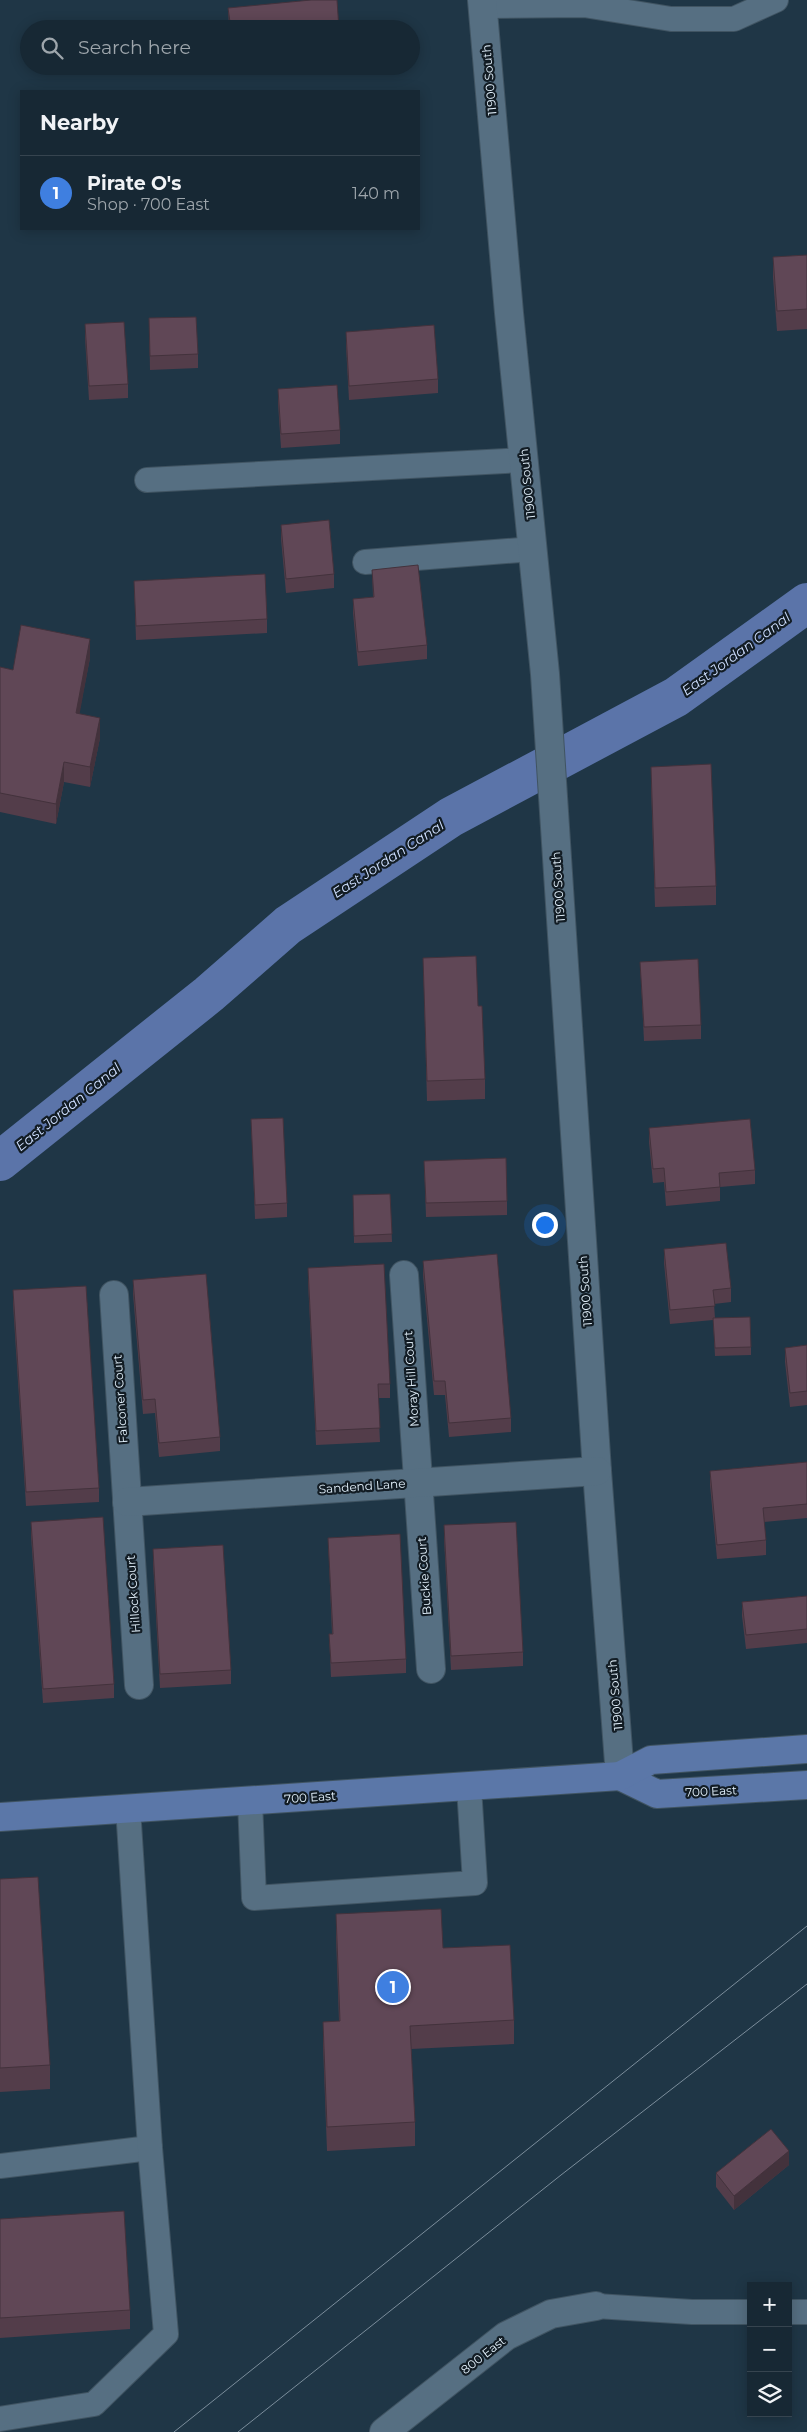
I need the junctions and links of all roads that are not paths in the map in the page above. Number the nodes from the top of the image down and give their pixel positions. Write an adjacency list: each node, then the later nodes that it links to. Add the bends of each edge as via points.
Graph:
1 (776, 0): 2 (lane, via 734,19 671,19 584,6)
2 (483, 3): 3 (street, 11900 South)
3 (524, 460): 4 (lane); 5 (street, 11900 South)
4 (147, 480)
5 (533, 549): 6 (lane); 9 (street, 11900 South, via 545,674)
6 (365, 562)
7 (404, 1275): 10 (street, Moray Hill Court)
8 (114, 1295): 11 (street, Falconer Court)
9 (597, 1471): 10 (street, Sandend Lane); 15 (street, 11900 South)
10 (418, 1483): 11 (street, Sandend Lane); 12 (street, Buckie Court)
11 (127, 1502): 13 (street, Hillock Court)
12 (430, 1669)
13 (139, 1685)
14 (807, 1749): 15 (main road, 700 East, via 651,1760)
15 (620, 1776): 16 (main road, 700 East, via 657,1794); 17 (main road, 700 East)
16 (807, 1785)
17 (469, 1787): 18 (main road, 700 East); 18 (lane, via 475,1884 254,1898)
18 (250, 1801): 19 (main road, 700 East)
19 (128, 1808): 20 (main road, 700 East); 21 (lane)
20 (0, 1817)
21 (150, 2148): 22 (lane); 27 (lane, via 166,2334 94,2404)
22 (0, 2166)
23 (596, 2306): 24 (lane); 28 (street, 800 East, via 551,2314 506,2336)
24 (747, 2312)
25 (792, 2312): 26 (lane)
26 (807, 2312)
27 (0, 2419)
28 (384, 2432)

